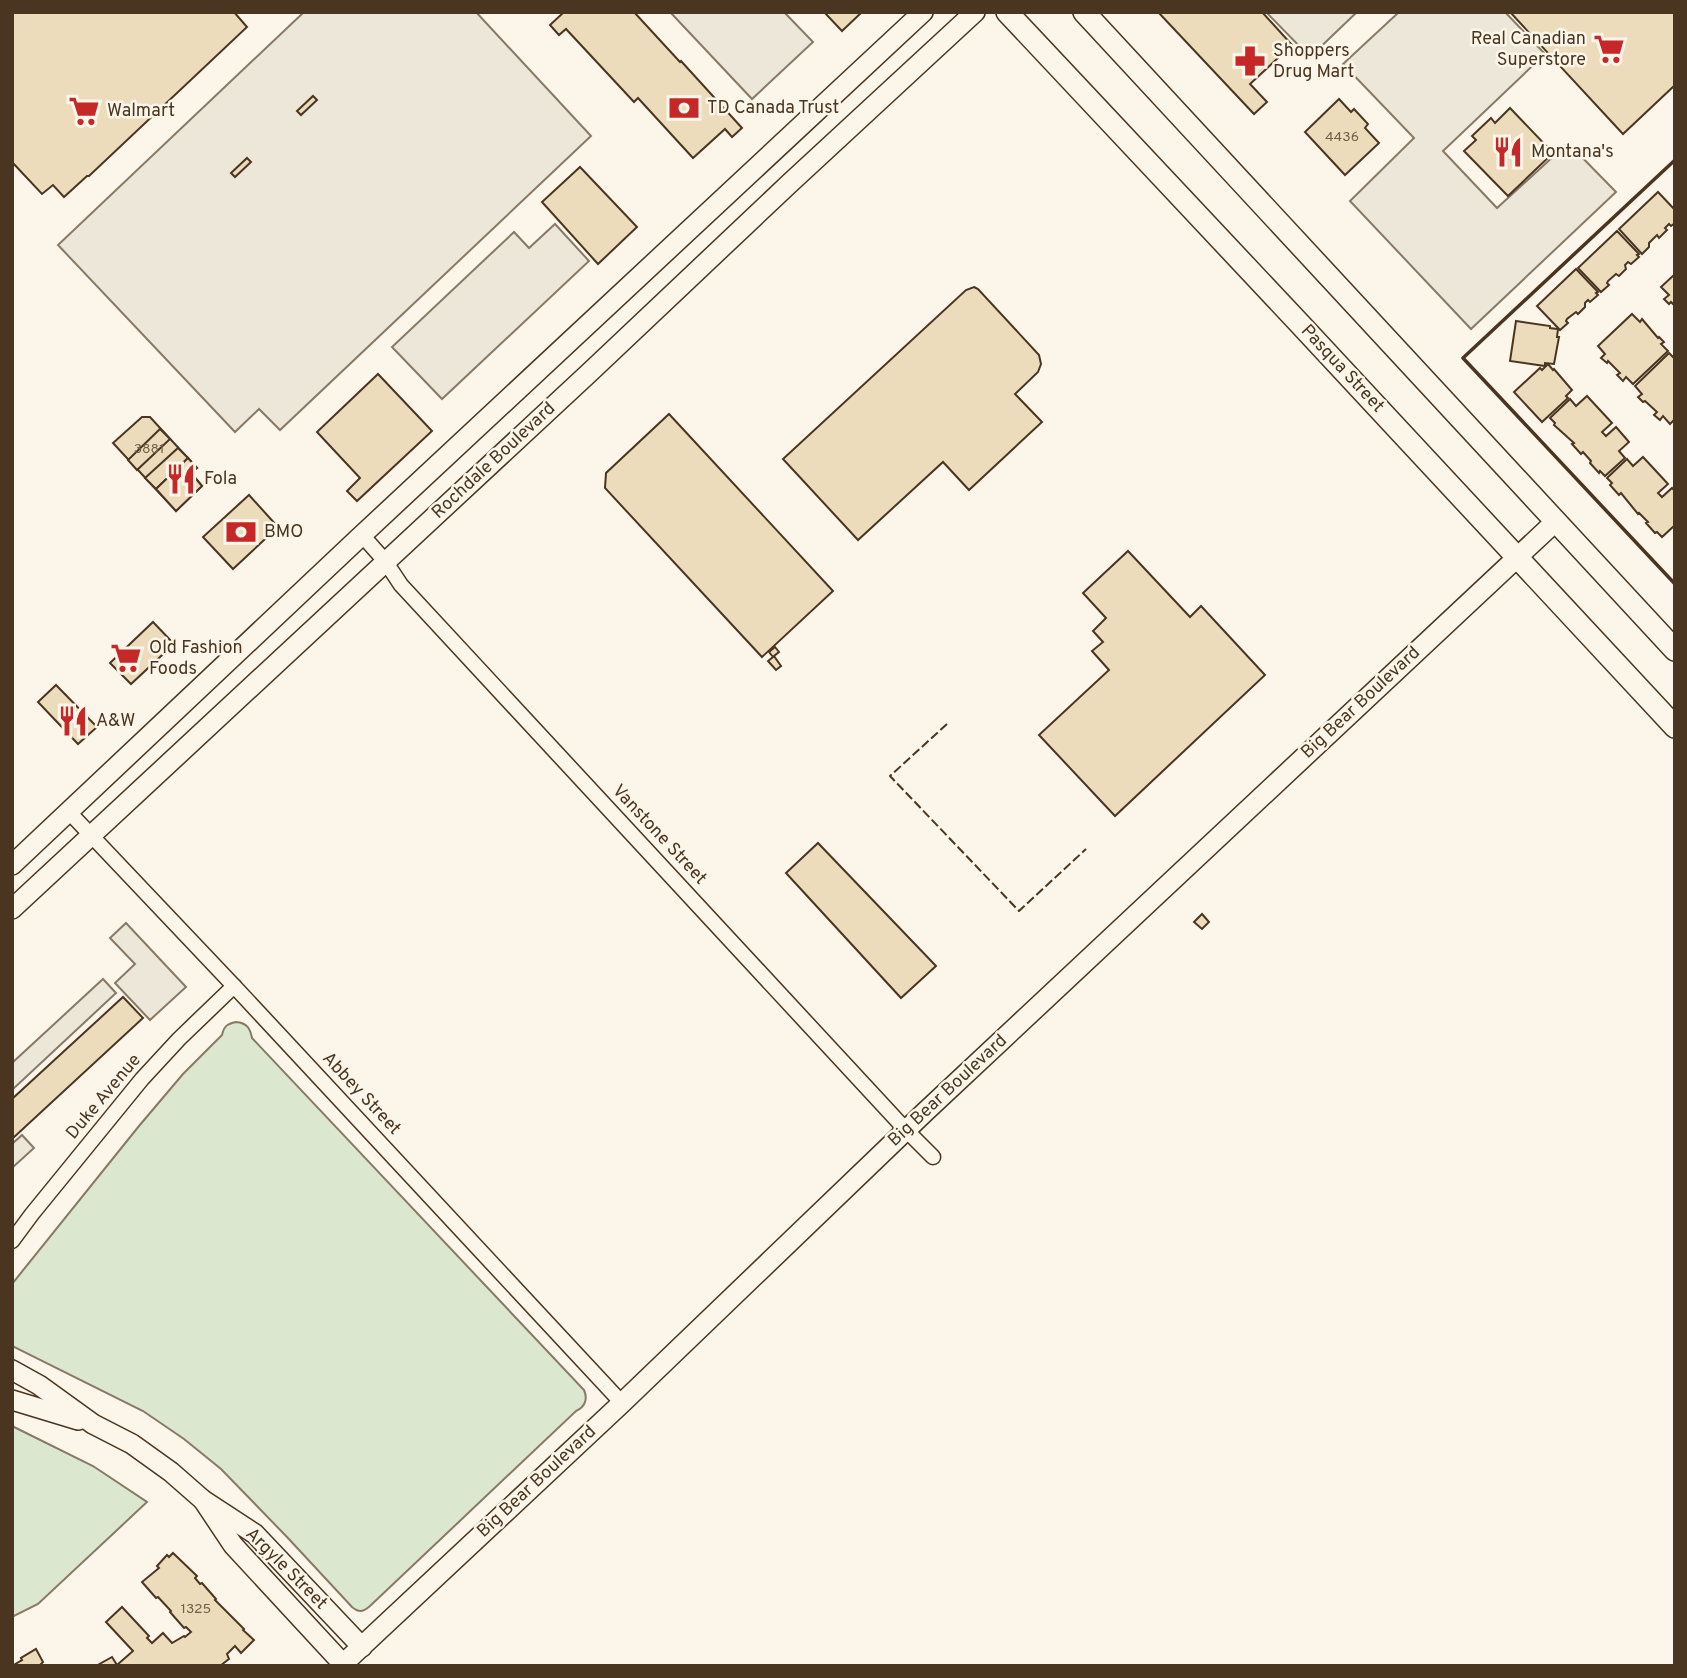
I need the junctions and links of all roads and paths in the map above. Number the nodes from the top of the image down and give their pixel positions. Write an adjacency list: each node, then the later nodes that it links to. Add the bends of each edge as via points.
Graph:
1 (923, 12): 6 (street, Rochdale Boulevard)
2 (975, 12): 8 (street, Rochdale Boulevard)
3 (1007, 12): 7 (main road, Pasqua Street)
4 (1084, 12): 5 (main road)
5 (1555, 522): 7 (street, Big Bear Boulevard); 9 (main road)
6 (362, 535): 8 (street, Vanstone Street); 11 (street, Rochdale Boulevard)
7 (1518, 557): 10 (main road, Pasqua Street); 16 (street, Big Bear Boulevard)
8 (386, 561): 12 (street, Rochdale Boulevard); 16 (street, Vanstone Street, via 401,585)
9 (1675, 650)
10 (1675, 727)
11 (69, 812): 12 (street, Abbey Street); 13 (street, Rochdale Boulevard)
12 (92, 836): 14 (street, Rochdale Boulevard); 15 (street, Abbey Street)
13 (12, 865)
14 (12, 909)
15 (234, 986): 18 (street, Duke Avenue, via 142,1079); 21 (street, Abbey Street)
16 (906, 1130): 17 (street, Vanstone Street); 21 (street, Big Bear Boulevard)
17 (933, 1157)
18 (12, 1241)
19 (12, 1370): 22 (street, Argyle Street)
20 (12, 1400): 22 (street, Argyle Street)
21 (622, 1402): 24 (street, Big Bear Boulevard)
22 (93, 1424): 23 (street, Argyle Street, via 132,1444)
23 (203, 1500): 24 (street, Argyle Street, via 255,1534); 25 (street, Argyle Street, via 233,1545)
24 (362, 1647): 25 (street, Big Bear Boulevard)
25 (344, 1664)

